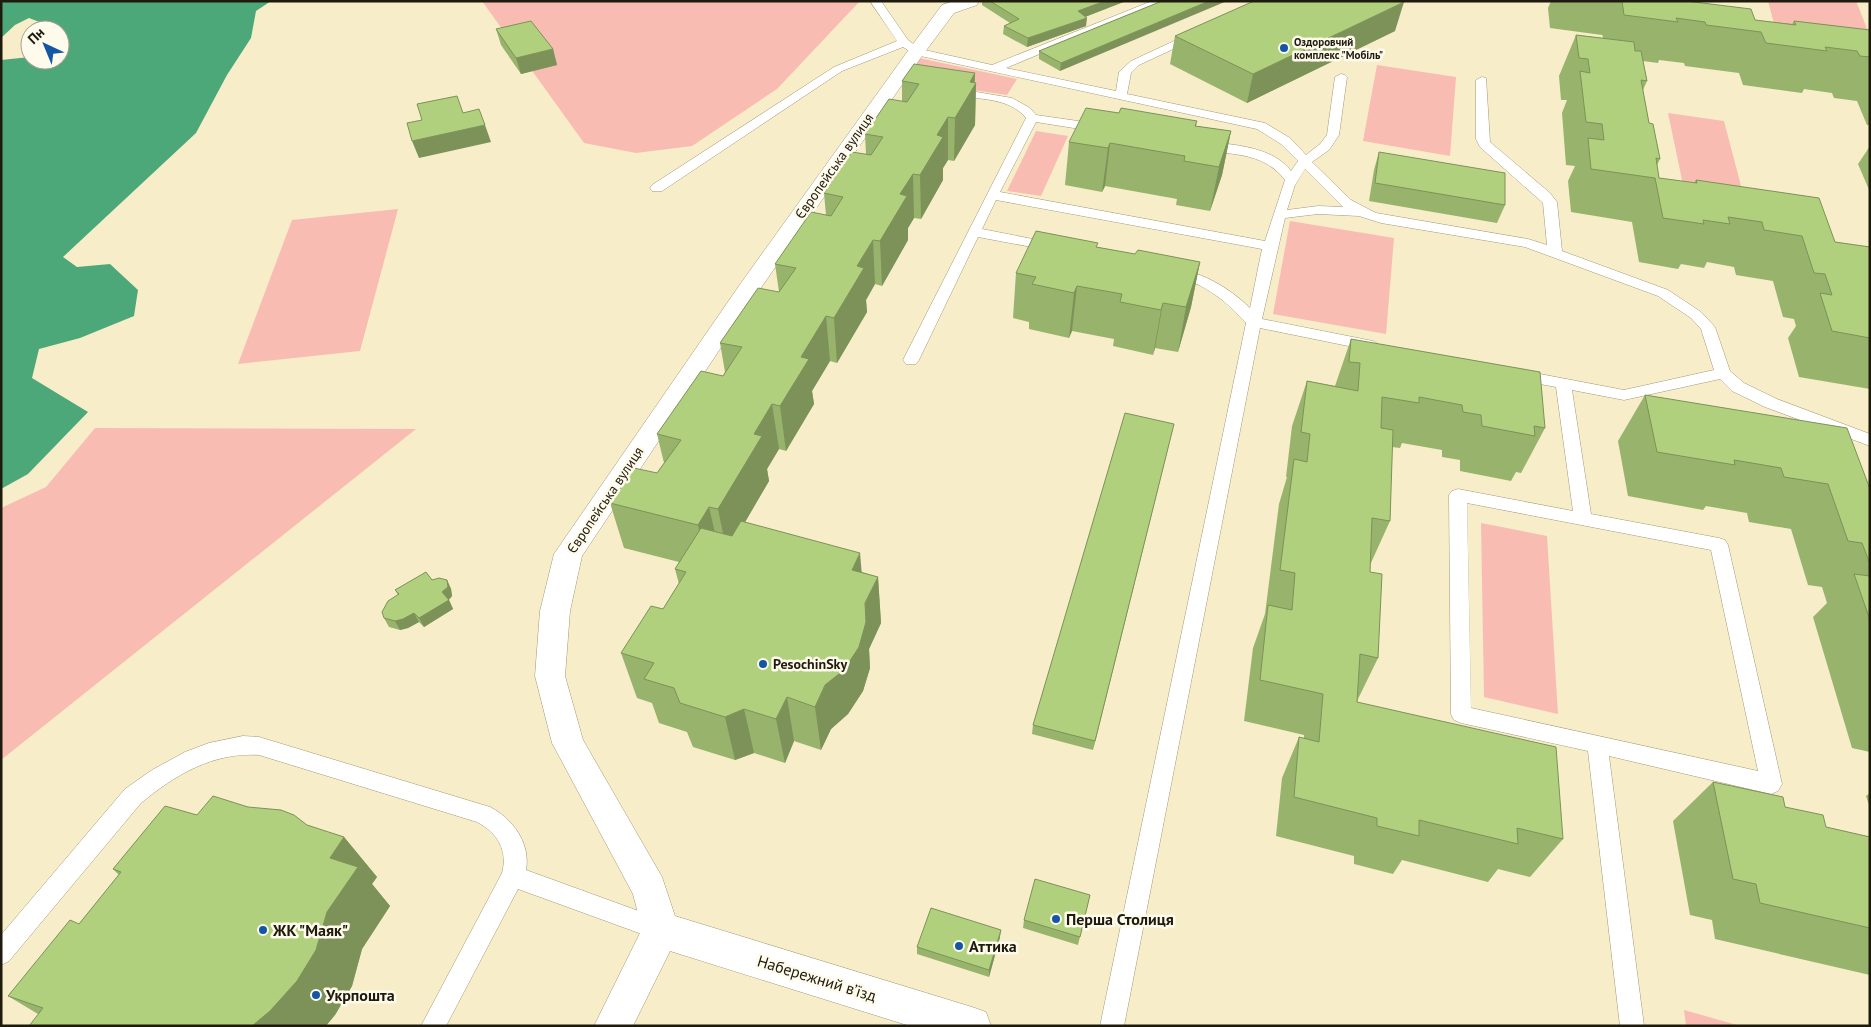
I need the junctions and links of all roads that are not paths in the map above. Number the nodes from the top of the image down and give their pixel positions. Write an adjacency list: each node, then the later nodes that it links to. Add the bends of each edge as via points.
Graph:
1 (875, 1): 5 (lane)
2 (971, 1): 5 (street, Європейська вулиця, via 948,9)
3 (1162, 1): 6 (lane)
4 (1208, 30): 10 (lane, via 1135,62 1126,72)
5 (910, 47): 6 (lane); 16 (lane, via 838,69); 35 (street, Європейська вулиця, via 903,84 749,288 568,554 555,611 550,676 568,742 649,889)
6 (994, 68): 10 (lane)
7 (1341, 77): 14 (lane, via 1334,135 1325,147)
8 (1482, 80): 23 (lane, via 1484,144 1550,202)
9 (940, 90): 11 (lane, via 1006,100 1020,106)
10 (1120, 96): 14 (lane, via 1261,126 1283,138)
11 (1032, 118): 12 (lane); 17 (lane)
12 (1112, 130)
13 (1189, 142): 15 (lane, via 1258,154 1280,166)
14 (1305, 161): 15 (lane); 18 (lane, via 1345,203)
15 (1291, 180): 19 (lane)
16 (657, 188)
17 (992, 195): 20 (lane); 21 (lane)
18 (1361, 212): 19 (lane, via 1318,210); 23 (lane, via 1381,219 1528,243)
19 (1279, 215): 21 (lane)
20 (974, 232): 22 (lane); 27 (lane)
21 (1270, 246): 25 (lane)
22 (1068, 250)
23 (1555, 253): 29 (lane, via 1639,283 1696,314 1708,327)
24 (1162, 269): 25 (lane, via 1191,274 1218,288)
25 (1254, 322): 26 (lane); 40 (lane)
26 (1389, 349)
27 (910, 360)
28 (1505, 372): 30 (lane)
29 (1723, 373): 30 (lane, via 1624,395); 31 (lane, via 1738,387 1771,404)
30 (1563, 384): 32 (lane)
31 (1870, 440)
32 (1583, 519): 33 (lane, via 1458,495 1461,714); 33 (lane, via 1720,545 1771,784)
33 (1597, 744): 41 (lane)
34 (513, 876): 35 (lane); 36 (lane, via 516,861 513,846 503,828 491,818 259,746 242,746 183,763 138,791); 37 (lane)
35 (661, 930): 38 (street); 39 (street, Набережний в’їзд)
36 (1, 953)
37 (433, 1026)
38 (613, 1026)
39 (972, 1026)
40 (1112, 1026)
41 (1632, 1026)

